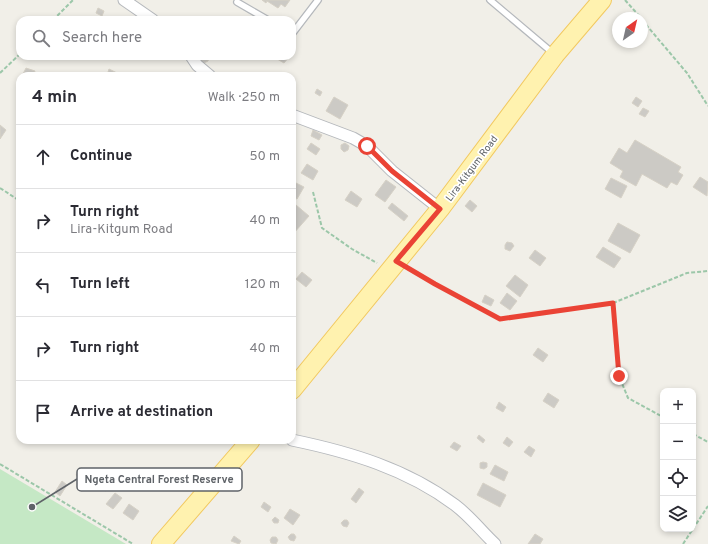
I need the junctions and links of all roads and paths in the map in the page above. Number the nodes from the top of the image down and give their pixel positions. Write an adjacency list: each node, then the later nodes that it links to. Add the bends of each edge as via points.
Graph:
1 (74, 0): 9 (path)
2 (124, 0): 10 (street)
3 (318, 0): 13 (lane)
4 (490, 0): 14 (lane)
5 (602, 0): 14 (main road, Lira-Kitgum Road)
6 (625, 0): 8 (path)
7 (237, 2): 11 (lane)
8 (635, 12)
9 (56, 16)
10 (147, 16)
11 (261, 16)
12 (648, 27): 19 (path, via 687,73)
13 (296, 29)
14 (555, 55): 24 (main road, Lira-Kitgum Road)
15 (16, 58): 18 (path)
16 (194, 60): 17 (street)
17 (205, 72)
18 (0, 73)
19 (708, 106)
20 (296, 116): 24 (street, via 354,138 367,146 392,171)
21 (0, 188): 23 (path)
22 (313, 192): 25 (path, via 322,228 352,250)
23 (16, 198)
24 (440, 209): 25 (main road, Lira-Kitgum Road)
25 (393, 266): 27 (path, via 435,284 500,319); 28 (main road, Lira-Kitgum Road)
26 (708, 270): 27 (path, via 687,273)
27 (613, 303): 29 (path, via 619,376 628,398)
28 (296, 385)
29 (660, 415)
30 (696, 436): 32 (path)
31 (296, 441): 38 (street, via 365,458 423,485 456,506)
32 (708, 442)
33 (248, 444): 37 (main road)
34 (0, 464): 36 (path)
35 (708, 506): 39 (path)
36 (133, 544)
37 (161, 544)
38 (495, 544)
39 (683, 544)

